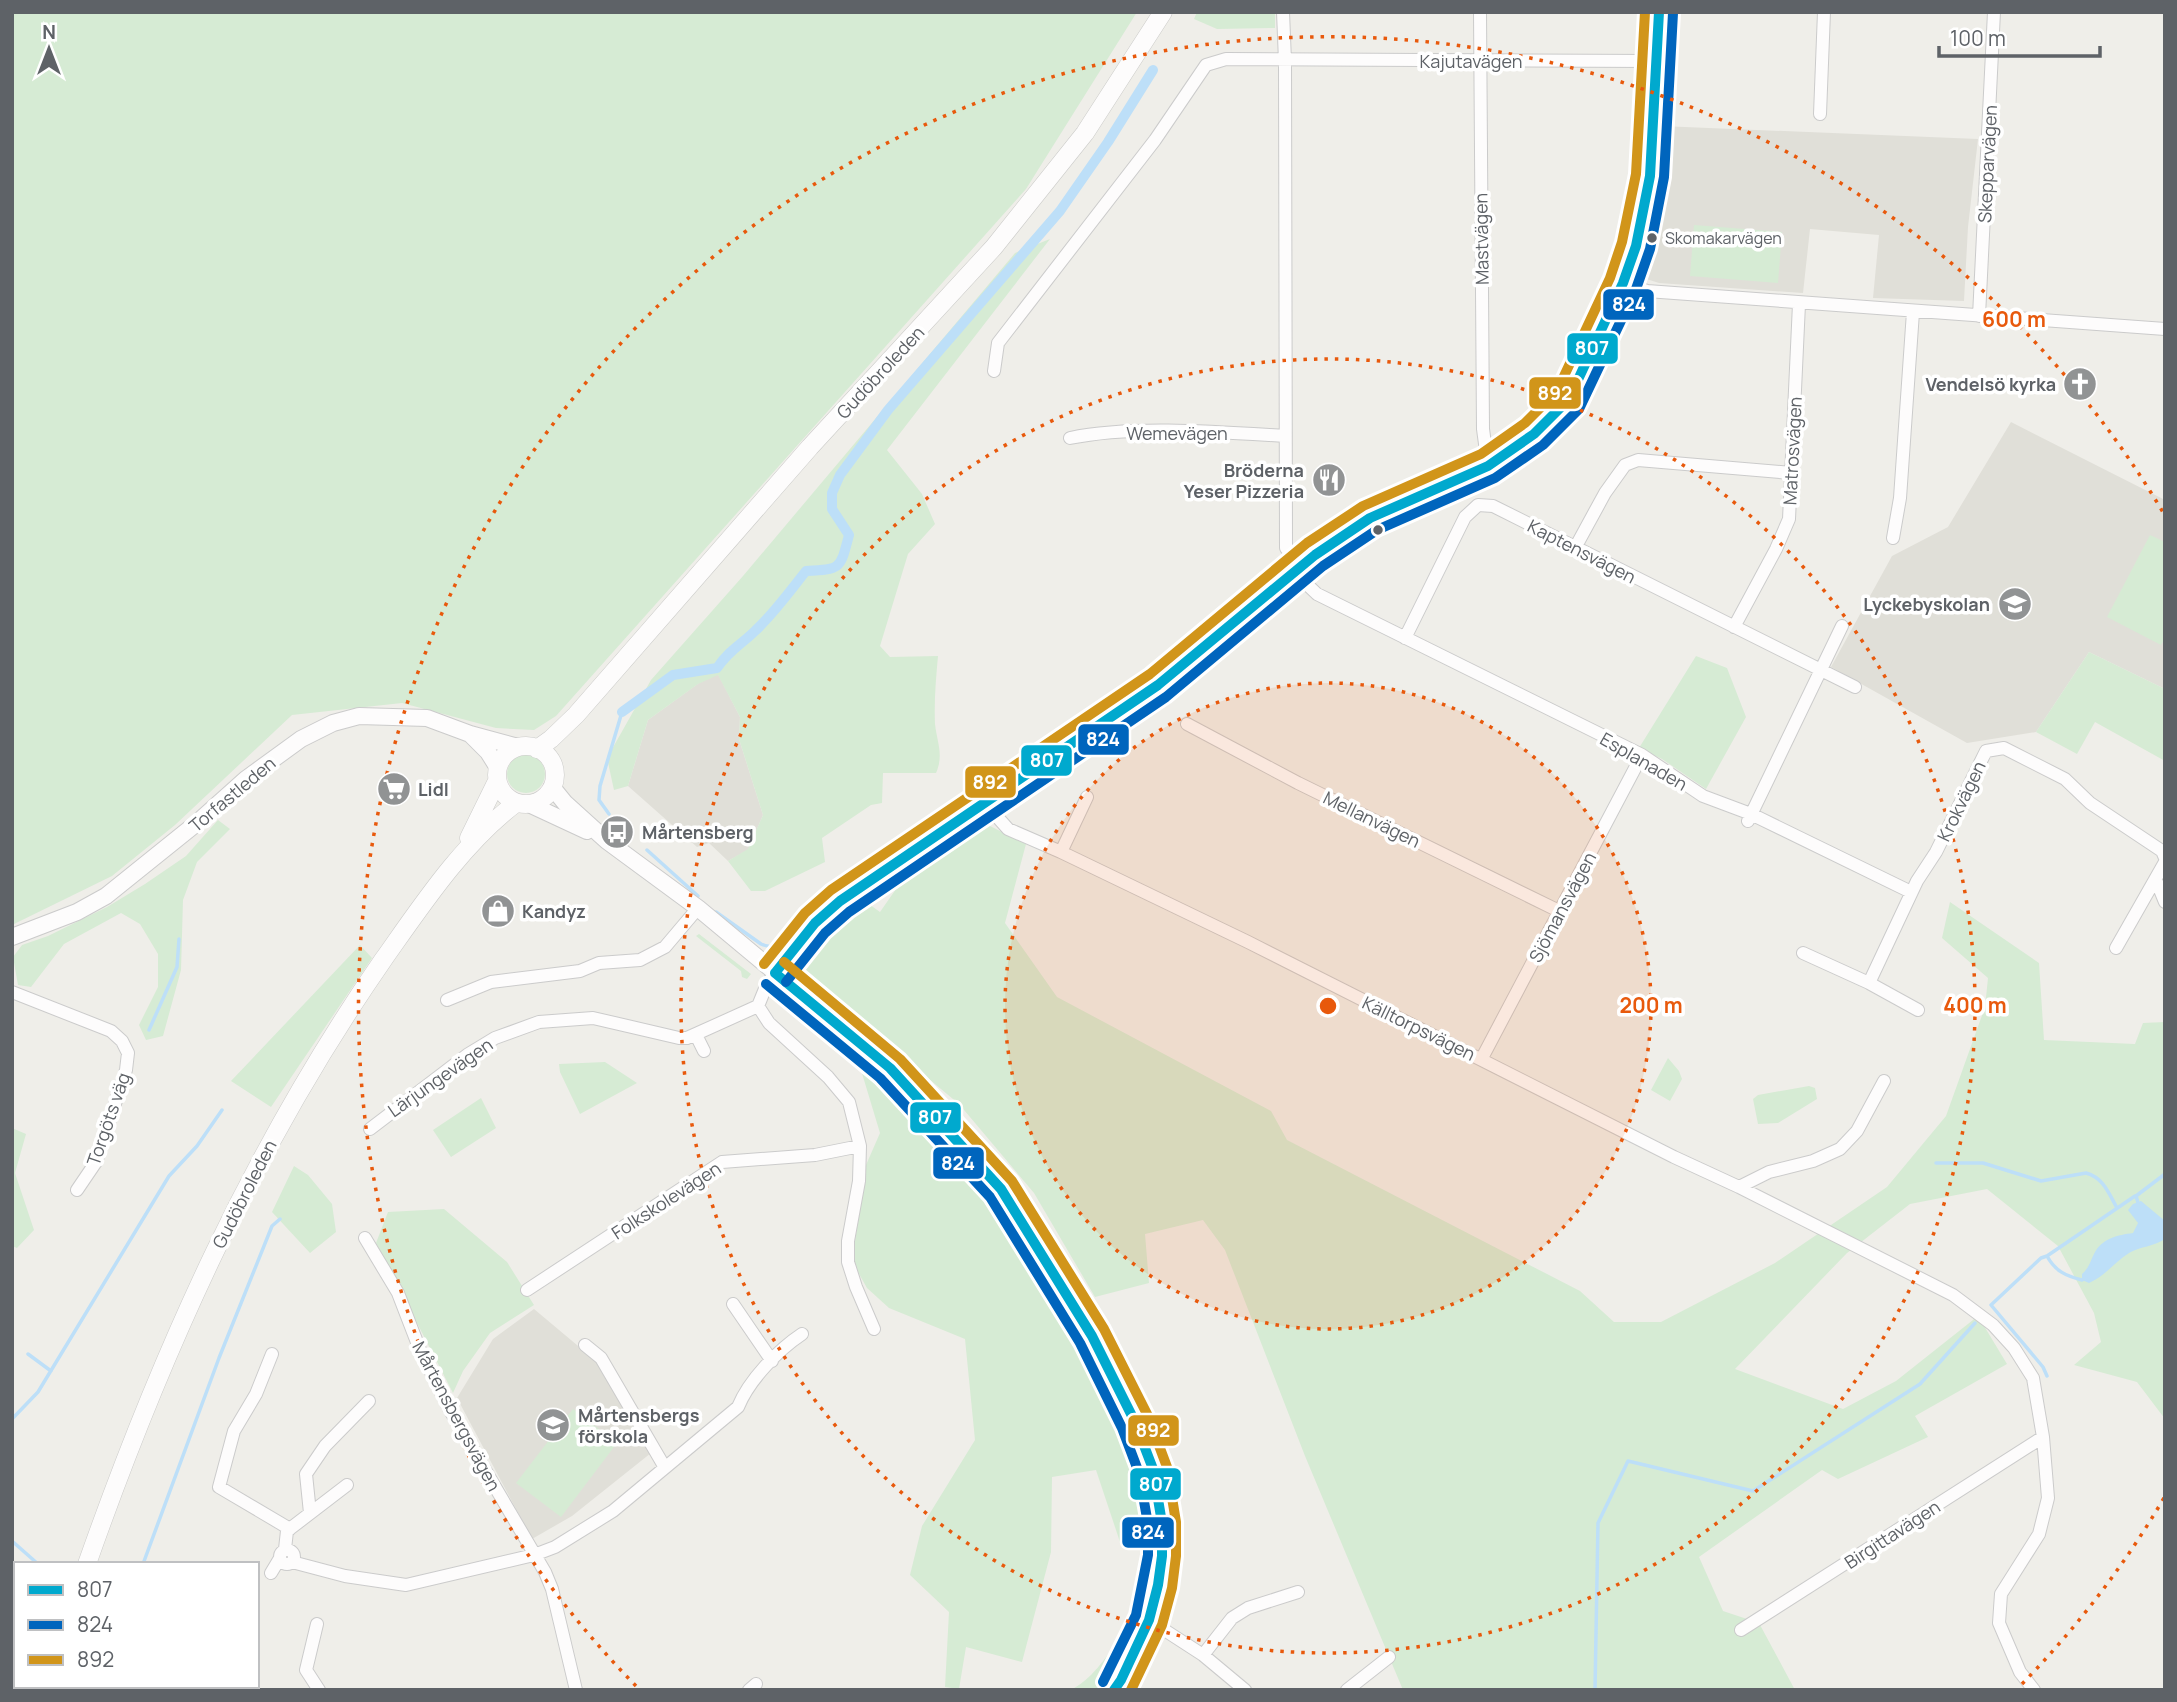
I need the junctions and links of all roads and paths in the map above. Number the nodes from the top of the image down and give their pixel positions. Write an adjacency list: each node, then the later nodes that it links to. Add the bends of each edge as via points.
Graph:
1 (1163, 12): 29 (main road, Gudöbroleden, via 1085,133 994,247 810,447)
2 (1283, 12): 8 (street, Esplanaden)
3 (1480, 12): 7 (street, Mastvägen)
4 (1659, 12): 9 (street)
5 (1824, 12): 10 (street)
6 (1994, 12): 14 (street, Skepparvägen)
7 (1479, 60): 8 (street, Kajutavägen); 9 (street, Kajutavägen); 19 (street, Mastvägen, via 1483,429)
8 (1285, 61): 16 (street, Kajutavägen, via 1226,59 1206,65 1155,140 998,343); 17 (street, Esplanaden)
9 (1651, 61): 11 (street, via 1650,176 1636,246)
10 (1820, 114)
11 (1623, 283): 12 (street, via 1647,291); 19 (street, via 1569,399 1534,434)
12 (1799, 304): 13 (street); 20 (street, Matrosvägen)
13 (1913, 312): 14 (street); 21 (street)
14 (1979, 316): 15 (street)
15 (2165, 329)
16 (994, 371)
17 (1284, 436): 18 (street, Wemevägen, via 1135,432); 23 (street, Esplanaden, via 1286,548)
18 (1070, 438)
19 (1488, 466): 23 (street, via 1370,518)
20 (1791, 473): 22 (street, via 1638,460 1625,465); 25 (street, Matrosvägen, via 1789,519)
21 (1893, 538)
22 (1575, 548): 25 (street, Kaptensvägen); 26 (street, Kaptensvägen, via 1493,506 1478,505 1465,517)
23 (1298, 569): 26 (street, Esplanaden, via 1317,594); 39 (street, via 1158,685)
24 (1842, 626): 27 (street)
25 (1734, 627): 27 (street, Kaptensvägen)
26 (1405, 638): 34 (street, Esplanaden)
27 (1821, 671): 28 (street, Kaptensvägen); 41 (street)
28 (1855, 687)
29 (576, 715): 33 (main road, Gudöbroleden); 35 (main road, Gudöbroleden)
30 (1186, 724): 50 (street, Mellanvägen)
31 (470, 734): 32 (street, Torfastleden); 36 (street, Torfastleden, via 488,752); 51 (street, Torfastleden, via 427,718 359,716 333,723 301,739 246,779 106,896)
32 (518, 747): 33 (main road); 36 (main road, via 510,751)
33 (537, 749): 35 (main road)
34 (1642, 755): 41 (street, Esplanaden, via 1703,796); 50 (street, Sjömansvägen)
35 (553, 767): 37 (main road)
36 (497, 774): 40 (main road, via 501,791); 44 (main road, Gudöbroleden)
37 (552, 787): 40 (main road, via 539,800); 42 (street)
38 (1087, 797): 43 (street)
39 (984, 802): 43 (street, Källtorpsvägen, via 1008,829); 55 (street, via 840,901 815,923)
40 (522, 803): 42 (street); 44 (main road, Gudöbroleden, via 496,818)
41 (1749, 817): 47 (street, Esplanaden)
42 (607, 841): 49 (street)
43 (1060, 852): 64 (street, Källtorpsvägen)
44 (461, 856): 86 (main road, Gudöbroleden, via 362,991 248,1183 173,1340)
45 (2165, 860): 46 (street, Krokvägen); 47 (street, Krokvägen, via 2162,851 2090,803 2066,779 2004,748 1986,751)
46 (2156, 880): 48 (street); 52 (street, Krokvägen)
47 (1911, 892): 56 (street)
48 (2165, 902)
49 (698, 908): 54 (street, via 665,947 640,960 599,963); 55 (street)
50 (1559, 911): 64 (street, Sjömansvägen)
51 (12, 937)
52 (2116, 948)
53 (1803, 953): 56 (street)
54 (580, 971): 57 (street); 59 (street, via 491,982)
55 (775, 973): 60 (street); 89 (street, via 890,1068 1001,1189 1092,1336 1153,1469 1162,1556)
56 (1869, 983): 61 (street)
57 (578, 986)
58 (12, 992): 69 (street, Torgöts väg, via 111,1031 128,1053 96,1162)
59 (447, 1000)
60 (758, 1006): 62 (street, Lärjungevägen); 67 (street, via 769,1023 849,1102)
61 (1918, 1010)
62 (696, 1035): 63 (street); 66 (street, Lärjungevägen, via 679,1038 593,1018 539,1022 495,1038 467,1055)
63 (704, 1051)
64 (1482, 1058): 68 (street, Källtorpsvägen)
65 (1884, 1081): 68 (street, via 1857,1131 1840,1149)
66 (370, 1129)
67 (860, 1146): 71 (street, Folkskolevägen, via 815,1155 722,1162); 73 (street, via 848,1262)
68 (1739, 1187): 79 (street, Källtorpsvägen, via 1953,1296 1993,1325 2033,1378)
69 (77, 1190)
70 (365, 1238): 84 (street, Mårtensbergsvägen, via 398,1293 451,1412)
71 (527, 1290)
72 (733, 1304): 77 (street)
73 (874, 1329)
74 (802, 1334): 77 (street, via 779,1349)
75 (585, 1345): 80 (street, via 601,1358)
76 (272, 1354): 83 (street, via 234,1431 219,1487)
77 (772, 1361): 80 (street, via 738,1407)
78 (369, 1401): 82 (street, via 306,1474)
79 (2043, 1437): 91 (street, Birgittavägen); 99 (street, Källtorpsvägen, via 2048,1497 2039,1534 2001,1594 1999,1623 2020,1672)
80 (664, 1466): 84 (street, via 613,1510)
81 (347, 1485): 82 (street)
82 (310, 1513): 83 (street)
83 (290, 1528): 85 (street)
84 (534, 1555): 85 (street, via 406,1585 345,1576); 95 (street, Mårtensbergsvägen, via 552,1589)
85 (285, 1557): 87 (street)
86 (88, 1562)
87 (271, 1573)
88 (1298, 1592): 92 (street, via 1232,1618)
89 (1149, 1620): 92 (street); 96 (street)
90 (317, 1624): 94 (street, via 306,1670)
91 (1741, 1630)
92 (1203, 1655): 97 (street)
93 (1389, 1657): 98 (street)
94 (319, 1690)
95 (576, 1690)
96 (1114, 1690)
97 (1245, 1690)
98 (1348, 1690)
99 (2034, 1690)

